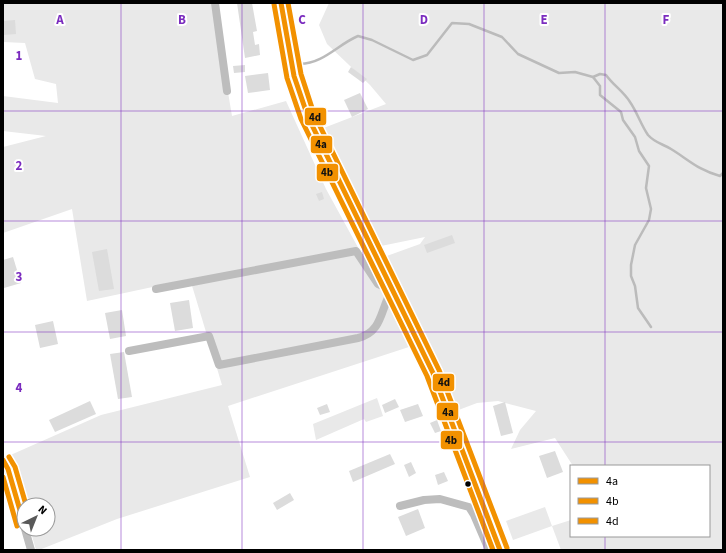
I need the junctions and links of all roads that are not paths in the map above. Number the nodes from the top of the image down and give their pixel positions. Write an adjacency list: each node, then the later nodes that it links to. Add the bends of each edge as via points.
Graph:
1 (215, 3): 3 (street)
2 (281, 3): 5 (street, via 294,76 306,112)
3 (227, 91)
4 (156, 289): 5 (street, via 356,251 378,284)
5 (392, 290): 6 (street, via 384,304 377,328 371,334 358,338 219,365 209,336); 13 (street, via 433,373)
6 (129, 351)
7 (3, 460): 8 (street)
8 (16, 497)
9 (400, 506): 12 (street, via 440,499 469,507)
10 (27, 537): 11 (street)
11 (31, 550)
12 (489, 550)
13 (500, 550)

